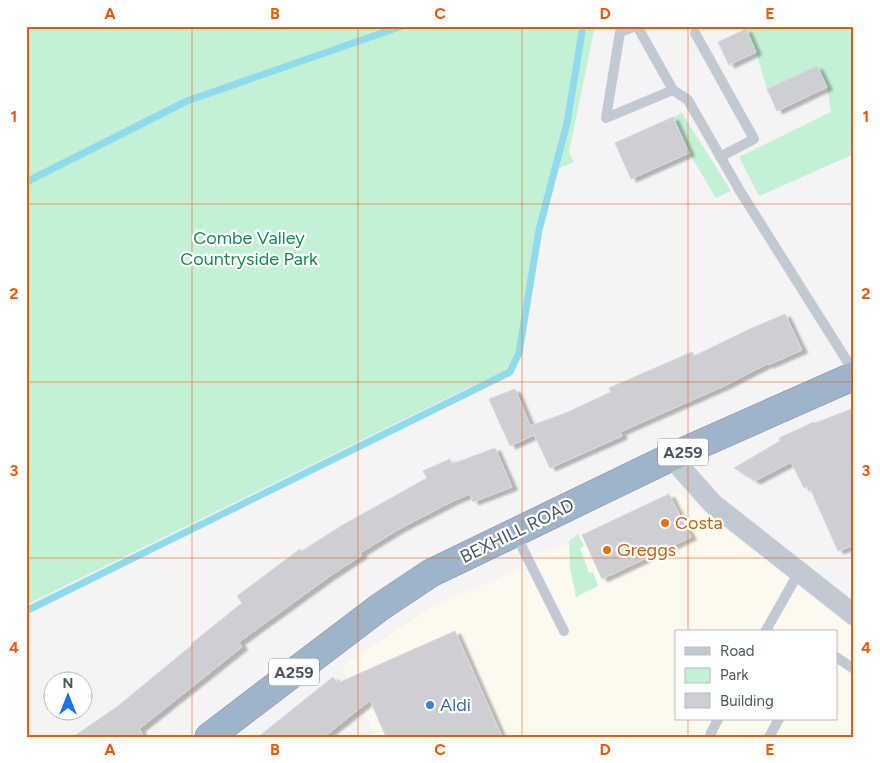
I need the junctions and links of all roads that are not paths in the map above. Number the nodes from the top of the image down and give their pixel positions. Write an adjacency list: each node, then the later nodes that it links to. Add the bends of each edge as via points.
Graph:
1 (636, 26): 3 (lane); 3 (lane, via 620,32 606,118)
2 (695, 33): 4 (lane, via 754,139)
3 (673, 90): 4 (lane, via 688,100)
4 (720, 157): 5 (lane)
5 (854, 374): 6 (highway, BEXHILL ROAD / A259)
6 (671, 457): 7 (highway, BEXHILL ROAD / A259); 8 (street, via 713,504)
7 (515, 532): 11 (lane); 17 (highway, BEXHILL ROAD / A259, via 431,573 380,607)
8 (799, 572): 9 (street); 10 (lane)
9 (854, 615)
10 (766, 630)
11 (564, 631)
12 (838, 659): 13 (lane)
13 (854, 669)
14 (718, 720): 16 (lane)
15 (778, 720): 18 (lane)
16 (710, 735)
17 (209, 737)
18 (768, 737)

